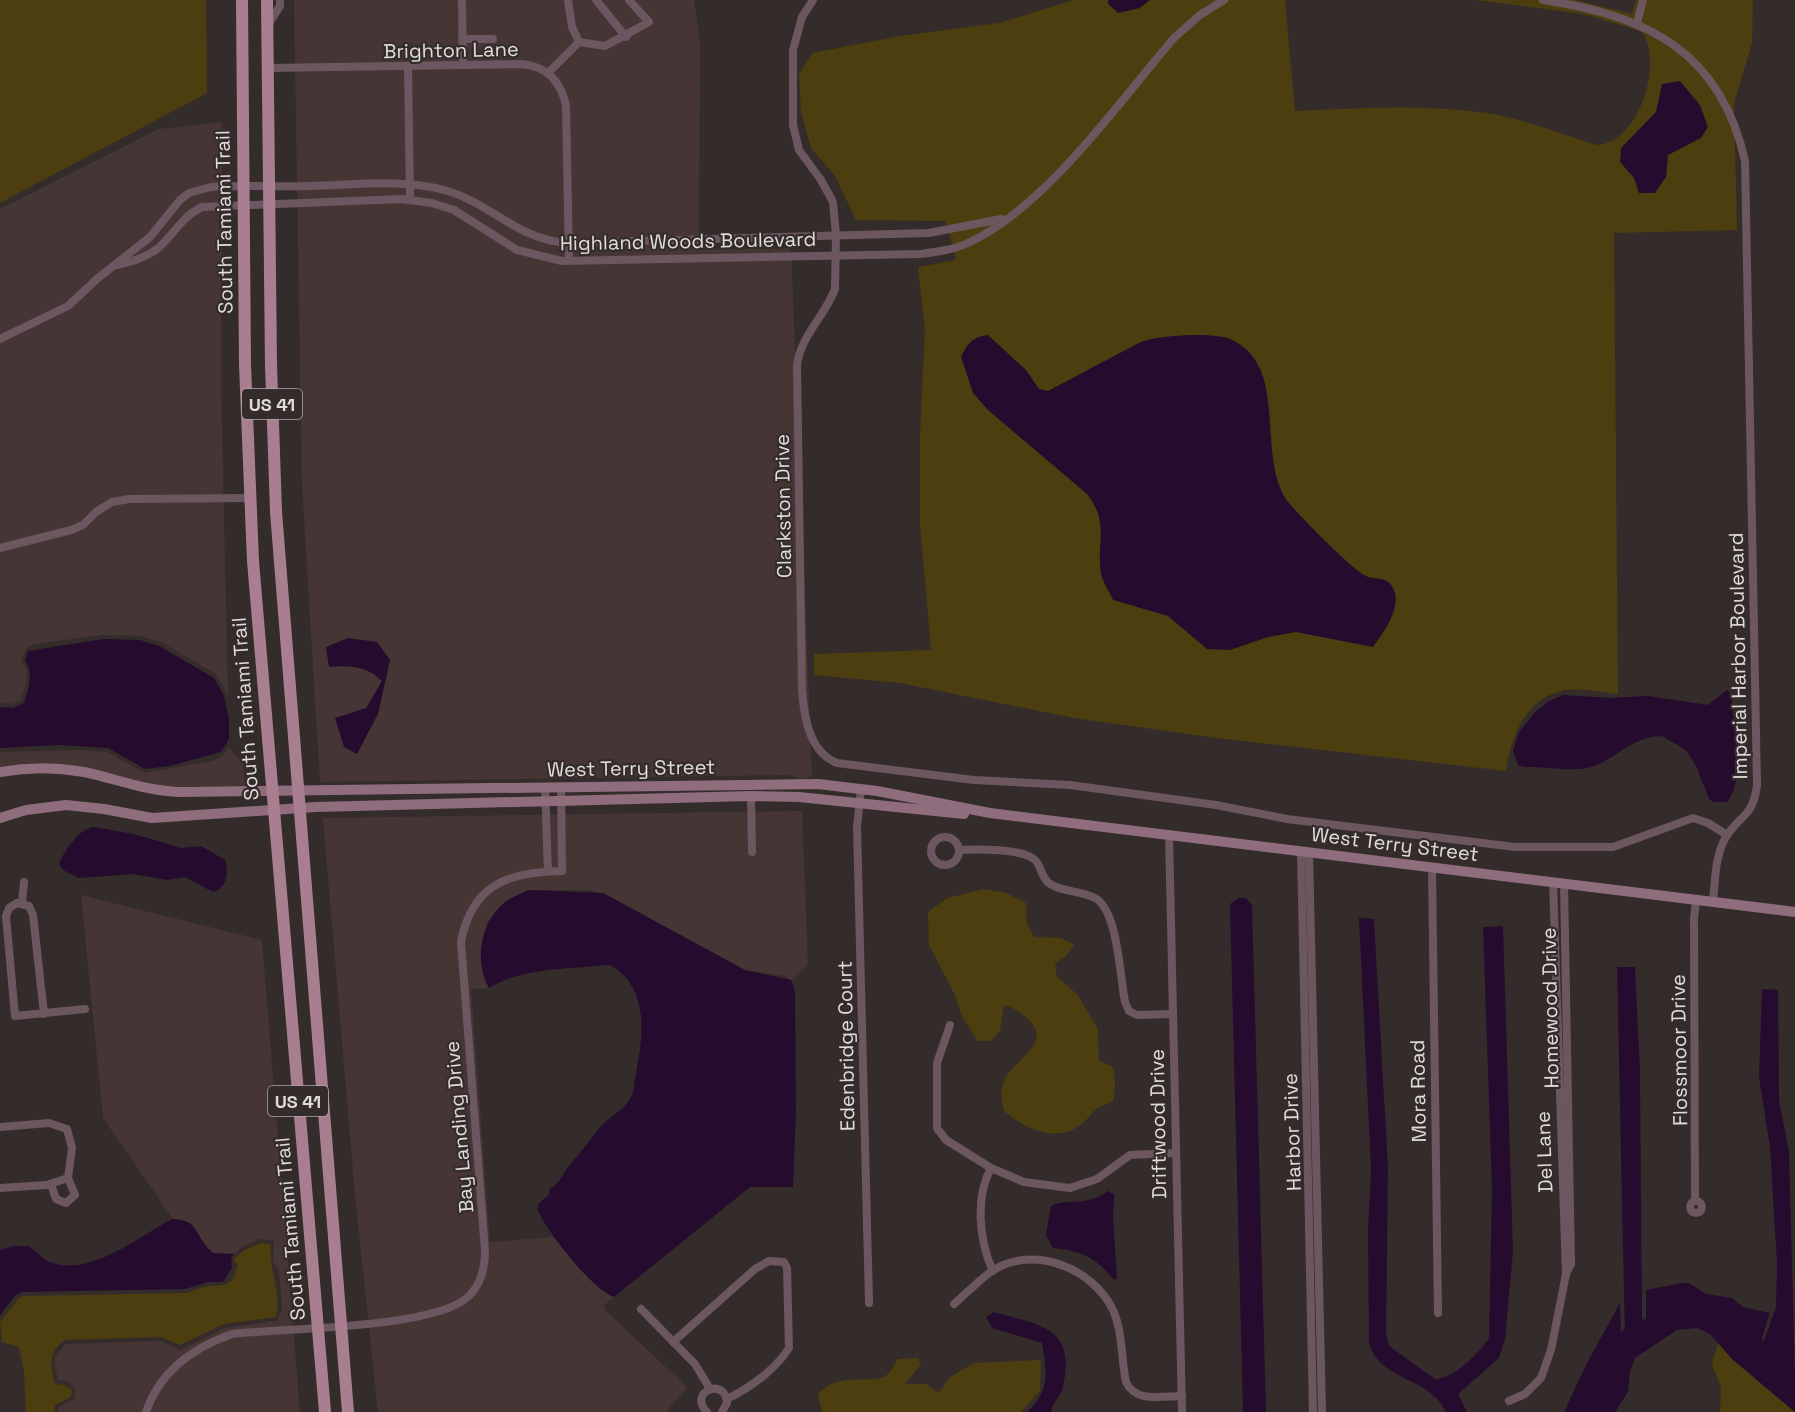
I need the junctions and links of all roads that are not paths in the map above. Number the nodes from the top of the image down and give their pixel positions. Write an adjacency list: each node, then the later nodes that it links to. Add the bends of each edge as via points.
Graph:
1 (242, 0): 23 (main road, South Tamiami Trail / US 41)
2 (267, 0): 13 (main road, US 41)
3 (280, 0): 13 (street)
4 (462, 0): 15 (street)
5 (568, 0): 17 (street)
6 (596, 0): 14 (street)
7 (629, 0): 14 (street, via 649,22)
8 (813, 0): 29 (street, Clarkston Drive, via 802,18 793,50 793,124 799,150 833,202)
9 (1224, 0): 28 (street, Highland Woods Boulevard, via 1174,38 1043,189)
10 (1543, 0): 12 (street)
11 (1643, 0): 12 (street)
12 (1637, 23): 52 (street, Imperial Harbor Boulevard, via 1687,54 1709,78 1725,102 1741,141 1747,172 1757,785 1750,811)
13 (268, 26): 20 (main road, US 41)
14 (626, 36): 17 (street, via 605,46)
15 (462, 39): 16 (street); 18 (street)
16 (493, 39)
17 (579, 42): 21 (street)
18 (463, 65): 19 (street, Brighton Lane); 21 (street, Brighton Lane, via 522,64)
19 (408, 66): 20 (street, Brighton Lane); 22 (street)
20 (268, 68): 24 (main road, US 41)
21 (548, 73): 30 (street, via 560,87 566,105)
22 (409, 185): 24 (street, Highland Woods Boulevard); 25 (street); 30 (street, Highland Woods Boulevard, via 438,188 468,198 525,233)
23 (243, 187): 24 (street, Highland Woods Boulevard); 26 (main road, South Tamiami Trail / US 41); 33 (street, Highland Woods Boulevard, via 211,187 189,193 150,237)
24 (269, 187): 27 (main road, US 41)
25 (410, 200): 27 (street, Highland Woods Boulevard); 32 (street, Highland Woods Boulevard, via 454,210 517,250)
26 (243, 205): 27 (street, Highland Woods Boulevard); 33 (street, Highland Woods Boulevard, via 211,205 193,211 157,249); 35 (main road, South Tamiami Trail / US 41)
27 (269, 205): 42 (main road, US 41, via 275,496)
28 (1005, 218): 29 (street, Highland Woods Boulevard, via 948,232); 31 (street, Highland Woods Boulevard, via 974,240 943,250)
29 (836, 235): 30 (street, Highland Woods Boulevard); 31 (street, Clarkston Drive)
30 (567, 243): 32 (street)
31 (836, 256): 32 (street, Highland Woods Boulevard); 52 (street, Clarkston Drive, via 835,289 802,343 797,365 802,690 807,723 816,745 828,760 974,780 1098,789 1287,819 1515,847 1613,847 1693,818)
32 (569, 261)
33 (117, 266): 34 (street, via 68,306)
34 (0, 339)
35 (250, 498): 36 (street, via 112,502 71,530); 41 (main road, South Tamiami Trail / US 41)
36 (0, 548)
37 (0, 772): 41 (street, West Terry Street, via 63,769 161,791)
38 (545, 787): 39 (street, West Terry Street); 42 (street, West Terry Street); 44 (street)
39 (561, 787): 40 (street, West Terry Street, via 761,783); 45 (street, Bay Landing Drive)
40 (861, 789): 46 (street, Edenbridge Court); 49 (street, West Terry Street)
41 (271, 791): 42 (street, West Terry Street); 48 (main road, South Tamiami Trail / US 41)
42 (297, 792): 47 (main road, US 41)
43 (751, 796): 45 (street, West Terry Street); 46 (street, West Terry Street); 55 (street)
44 (546, 802): 45 (street, West Terry Street); 47 (street, West Terry Street); 57 (street)
45 (562, 802): 57 (street, Bay Landing Drive, via 562,871)
46 (859, 803): 49 (street, West Terry Street); 76 (street, Edenbridge Court)
47 (298, 808): 48 (street, West Terry Street); 80 (main road, US 41)
48 (273, 809): 50 (street, West Terry Street, via 152,818 66,805 26,810); 81 (main road, South Tamiami Trail / US 41)
49 (990, 813): 51 (street, West Terry Street)
50 (0, 819)
51 (1169, 835): 54 (street, West Terry Street); 66 (street, Driftwood Drive)
52 (1727, 836): 61 (street, via 1717,862)
53 (959, 850): 66 (street, via 1027,855 1036,860 1051,884 1095,898 1111,921 1129,1011 1137,1015)
54 (1305, 851): 56 (street, West Terry Street); 93 (street, Harbor Drive); 94 (street, Harbor Drive)
55 (752, 852)
56 (1432, 867): 59 (street, West Terry Street); 79 (street, Mora Road)
57 (548, 871): 80 (street, Bay Landing Drive, via 514,876 490,888 472,909 460,942 485,1251 485,1265 477,1286 468,1298 434,1313)
58 (24, 882): 62 (street)
59 (1559, 883): 60 (street, West Terry Street); 86 (street, Homewood Drive, via 1571,1264 1541,1378 1525,1394)
60 (1696, 900): 61 (street, West Terry Street); 74 (street, Flossmoor Drive)
61 (1713, 902): 63 (street, West Terry Street)
62 (22, 903): 65 (street, via 29,906 33,915); 65 (street, via 9,908 6,916 15,1016)
63 (1795, 912)
64 (85, 1009): 65 (street)
65 (44, 1014)
66 (1172, 1014): 69 (street, Driftwood Drive)
67 (950, 1025): 70 (street, via 937,1063 938,1128 946,1140)
68 (0, 1127): 71 (street, via 49,1124 67,1130 72,1148)
69 (1176, 1153): 70 (street, via 1130,1155 1097,1179 1070,1188 1024,1182); 84 (street, Driftwood Drive)
70 (991, 1168): 75 (street, via 984,1179 981,1199 984,1252)
71 (68, 1178): 72 (street); 72 (street, via 75,1196 66,1203 56,1199)
72 (51, 1184): 73 (street)
73 (0, 1188)
74 (1695, 1201)
75 (993, 1271): 77 (street); 84 (street, via 1032,1260 1052,1262 1079,1272 1102,1293 1113,1310 1130,1390 1143,1396)
76 (869, 1303)
77 (954, 1304)
78 (641, 1309): 82 (street)
79 (1438, 1313)
80 (340, 1325): 81 (street, Bay Landing Drive); 90 (main road, US 41)
81 (318, 1327): 88 (street, Bay Landing Drive, via 232,1334 211,1341 168,1371); 89 (main road, South Tamiami Trail / US 41)
82 (673, 1342): 83 (street, via 695,1365); 85 (street, via 755,1269 769,1261 784,1262 789,1348 752,1384)
83 (710, 1389): 85 (street, via 721,1390); 87 (street, via 701,1398)
84 (1182, 1396): 92 (street, Driftwood Drive)
85 (727, 1399): 91 (street)
86 (1509, 1401)
87 (703, 1411)
88 (146, 1412)
89 (326, 1412)
90 (348, 1412)
91 (722, 1412)
92 (1182, 1412)
93 (1313, 1412)
94 (1322, 1412)

